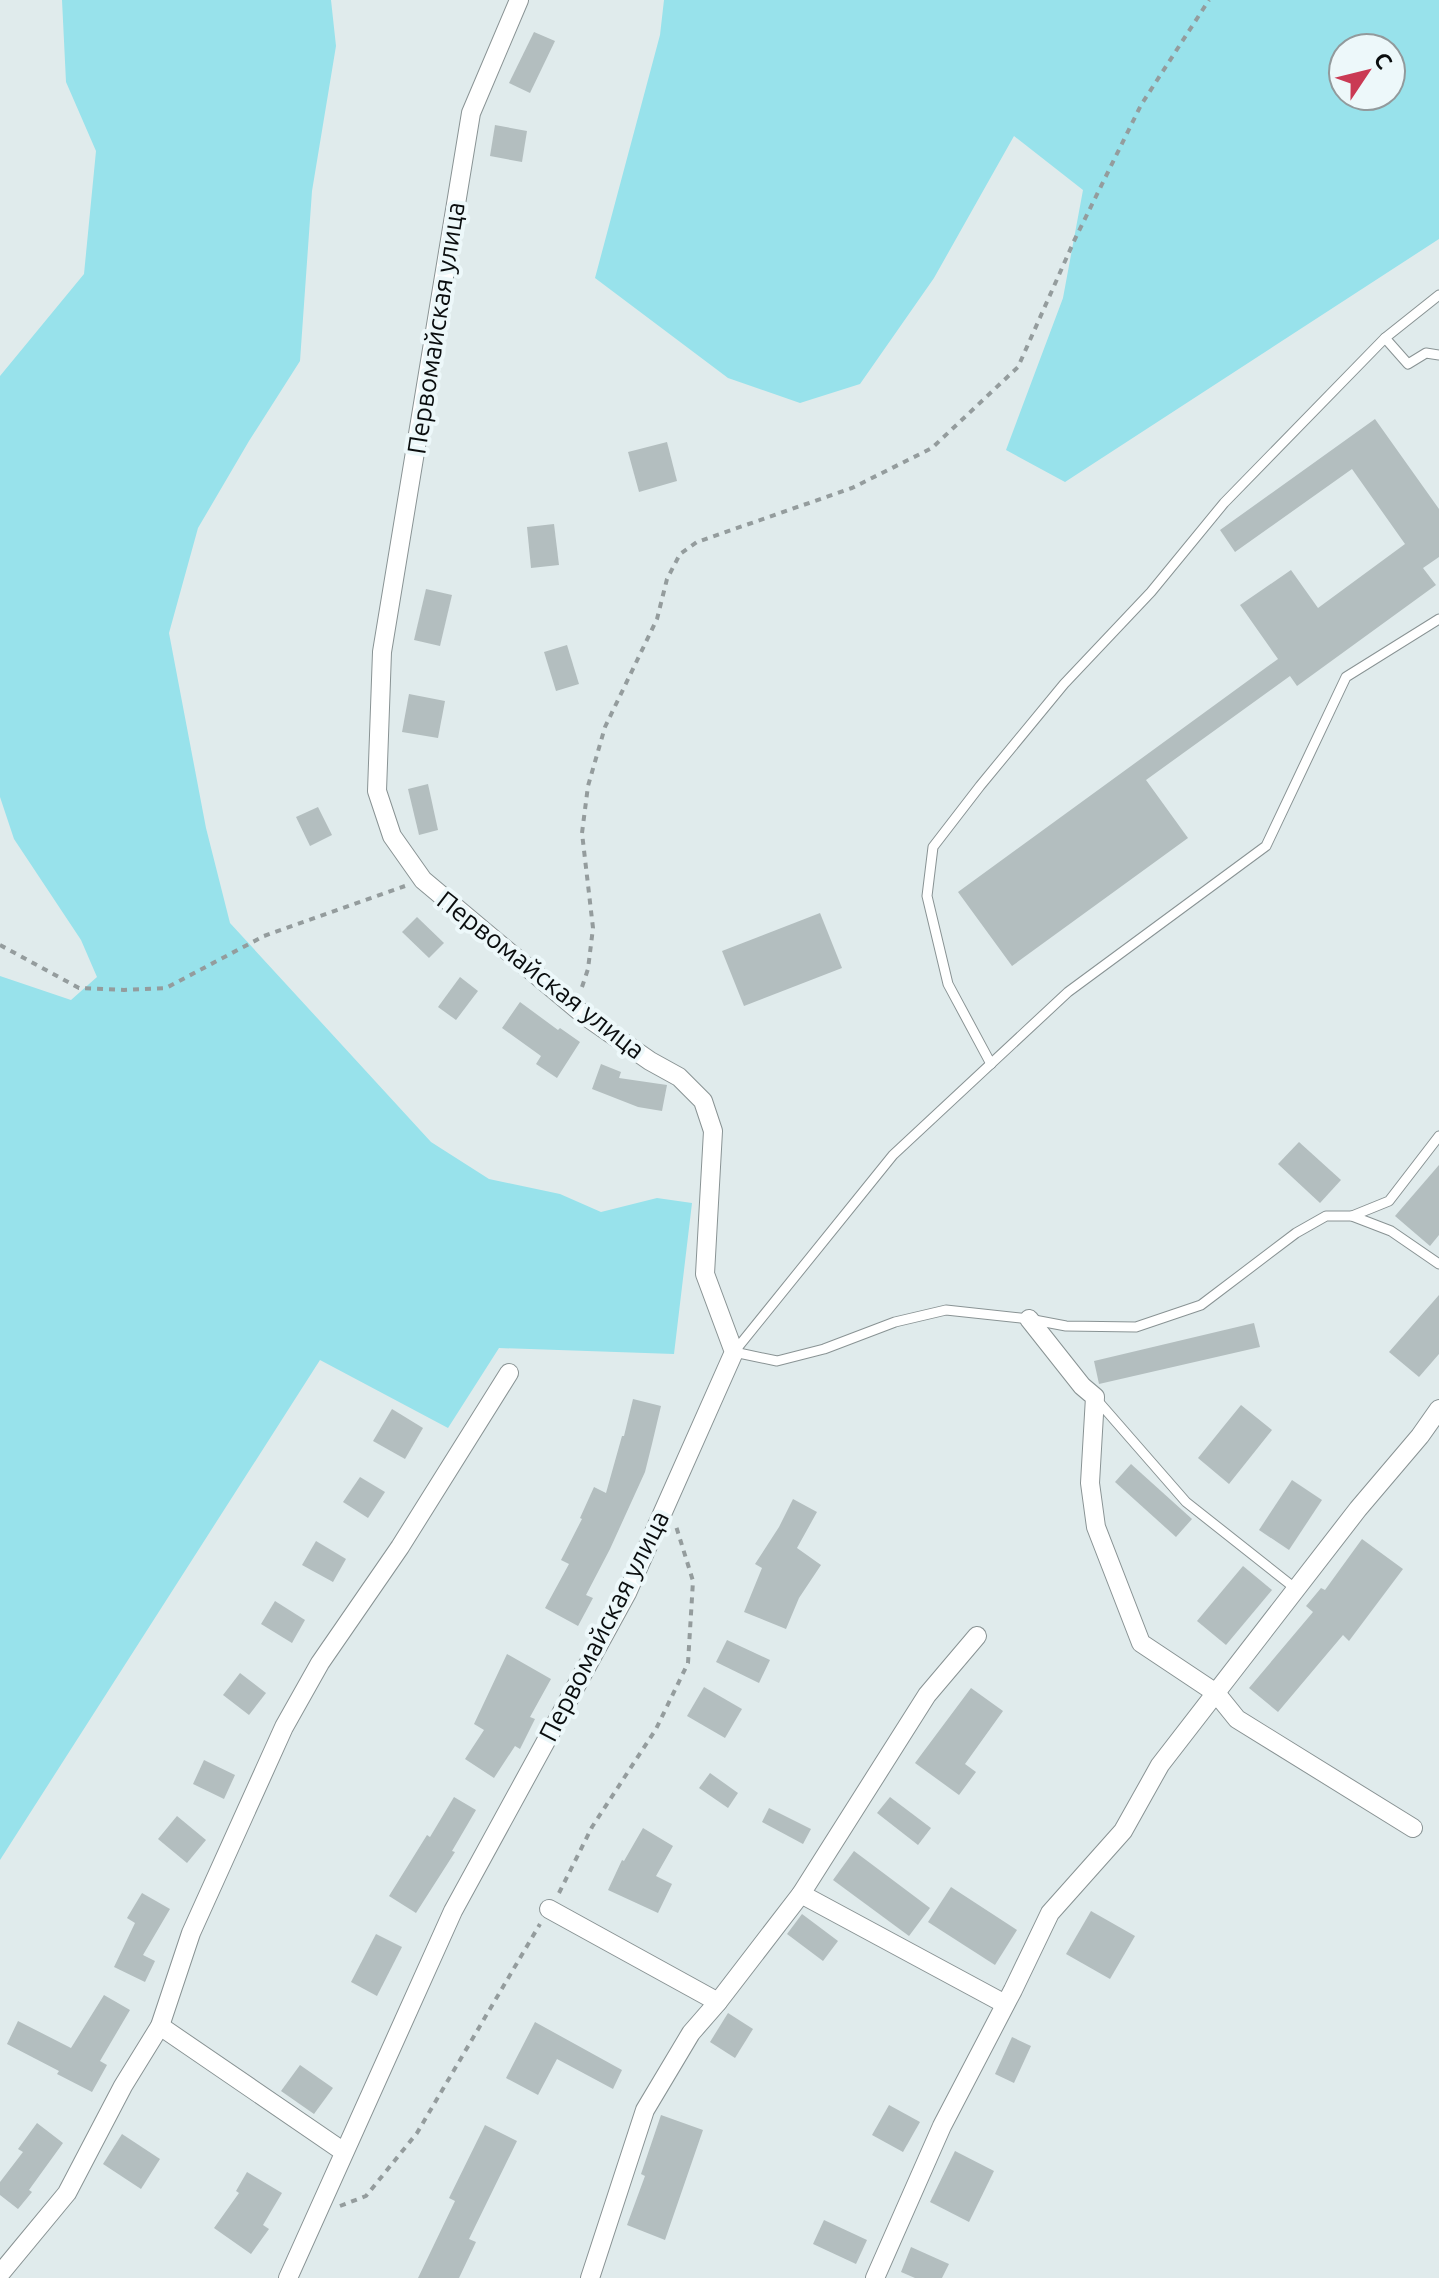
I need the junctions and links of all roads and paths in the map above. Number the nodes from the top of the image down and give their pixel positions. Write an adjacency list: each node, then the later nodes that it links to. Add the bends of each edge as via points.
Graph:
1 (519, 0): 7 (street, Первомайская улица, via 471,113 382,652 377,791 392,836)
2 (1209, 0): 9 (path, via 1141,105 1018,367 932,448 852,488 697,542 680,554 657,619 605,727 588,786 582,833 593,928 588,969)
3 (1439, 295): 4 (lane)
4 (1385, 338): 5 (lane, via 1408,364 1426,353); 10 (lane, via 1224,503 1151,592 1064,684 933,847 927,896 948,984)
5 (1439, 355)
6 (1439, 619): 10 (lane, via 1346,677 1266,846 1068,992)
7 (423, 880): 8 (path, via 264,936 166,988 79,988); 9 (street, Первомайская улица)
8 (0, 945)
9 (575, 1007): 15 (street, Первомайская улица, via 679,1077 703,1101 713,1131 705,1274)
10 (991, 1064): 15 (lane, via 893,1155)
11 (1439, 1136): 12 (lane, via 1389,1201)
12 (1352, 1216): 13 (lane, via 1391,1231); 14 (lane, via 1326,1216 1201,1305 1136,1327 1066,1326)
13 (1439, 1264)
14 (1029, 1319): 15 (lane, via 946,1310 777,1361); 17 (street)
15 (734, 1352): 19 (street, Первомайская улица)
16 (509, 1373): 28 (street, via 284,1727 191,1933)
17 (1095, 1397): 20 (lane, via 1186,1502); 22 (street, via 1090,1483 1096,1527 1141,1643)
18 (1439, 1409): 20 (street)
19 (668, 1501): 25 (path, via 693,1581 688,1663 656,1729 592,1827); 29 (street, Первомайская улица, via 627,1593 453,1911)
20 (1296, 1589): 22 (street)
21 (977, 1636): 24 (street, via 927,1695)
22 (1216, 1693): 23 (street, via 1237,1719); 27 (street, via 1160,1765 1123,1831 1050,1913)
23 (1413, 1828)
24 (801, 1894): 26 (street); 27 (street)
25 (549, 1909): 26 (street); 30 (path, via 417,2133 366,2196)
26 (718, 2002): 33 (street, via 691,2033 645,2110)
27 (1005, 2004): 34 (street, via 942,2126)
28 (160, 2026): 29 (street); 31 (street, via 67,2193)
29 (344, 2152): 30 (street, Первомайская улица)
30 (316, 2215): 32 (street, Первомайская улица)
31 (0, 2274)
32 (288, 2278)
33 (590, 2278)
34 (875, 2278)

